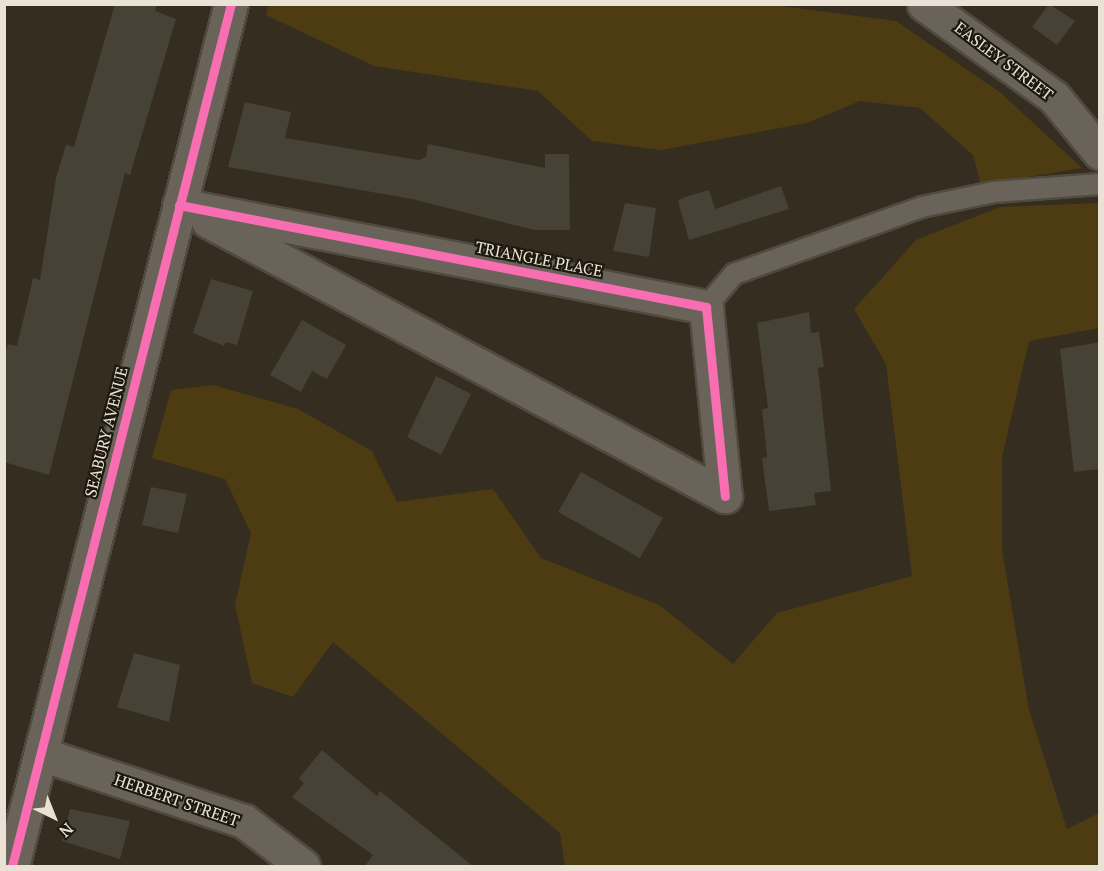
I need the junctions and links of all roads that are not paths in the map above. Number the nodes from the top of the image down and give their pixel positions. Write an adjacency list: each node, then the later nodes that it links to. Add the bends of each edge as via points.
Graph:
1 (231, 4): 5 (street, SEABURY AVENUE)
2 (924, 4): 3 (street, EASLEY STREET, via 1054,97)
3 (1100, 153)
4 (1100, 184): 6 (lane, via 994,192 922,207 734,274)
5 (179, 206): 6 (street, TRIANGLE PLACE); 6 (street, via 725,495); 7 (street, SEABURY AVENUE)
6 (706, 307)
7 (41, 754): 8 (street, SEABURY AVENUE); 9 (street, HERBERT STREET, via 244,821)
8 (12, 867)
9 (303, 867)

